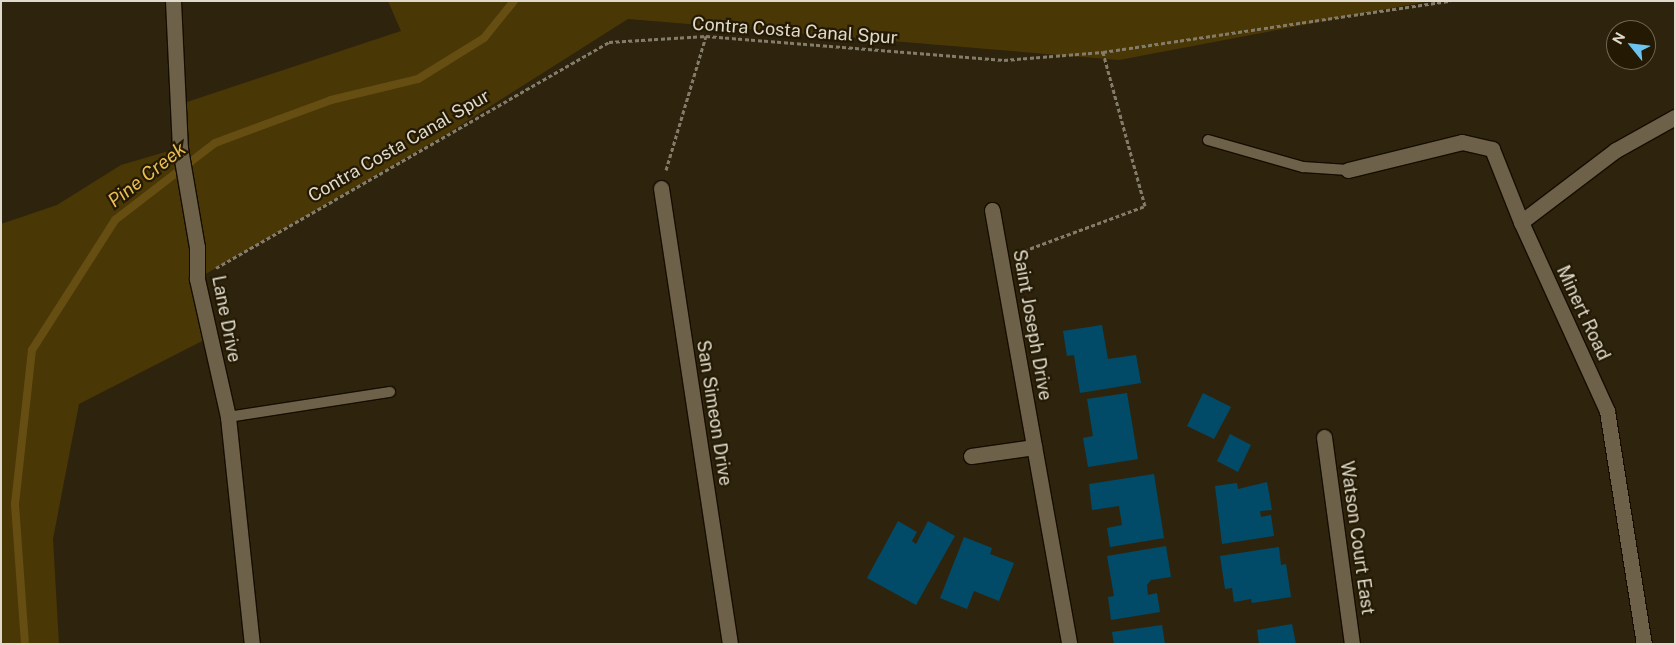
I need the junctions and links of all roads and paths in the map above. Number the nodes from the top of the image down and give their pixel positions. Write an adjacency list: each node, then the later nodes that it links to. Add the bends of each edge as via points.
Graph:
1 (172, 1): 12 (street, Lane Drive, via 180,148 197,247)
2 (1450, 1): 4 (path, Contra Costa Canal Spur)
3 (706, 36): 4 (path, Contra Costa Canal Spur, via 1004,60); 8 (path); 12 (path, Contra Costa Canal Spur, via 609,42)
4 (1103, 52): 11 (path, via 1145,206)
5 (1675, 117): 10 (street, via 1616,150)
6 (1208, 140): 7 (lane, via 1303,168)
7 (1348, 170): 10 (street, Minert Road, via 1462,142 1492,149)
8 (661, 188): 19 (street, San Simeon Drive)
9 (992, 210): 11 (street, Saint Joseph Drive)
10 (1521, 222): 22 (street, Minert Road, via 1607,411)
11 (1001, 259): 16 (street, Saint Joseph Drive)
12 (197, 279): 14 (street, Lane Drive)
13 (390, 392): 14 (lane)
14 (228, 417): 18 (street, Lane Drive)
15 (1324, 437): 21 (street, Watson Court East)
16 (1034, 447): 17 (street); 20 (street, Saint Joseph Drive)
17 (971, 456)
18 (252, 644)
19 (730, 644)
20 (1069, 644)
21 (1352, 644)
22 (1644, 644)

